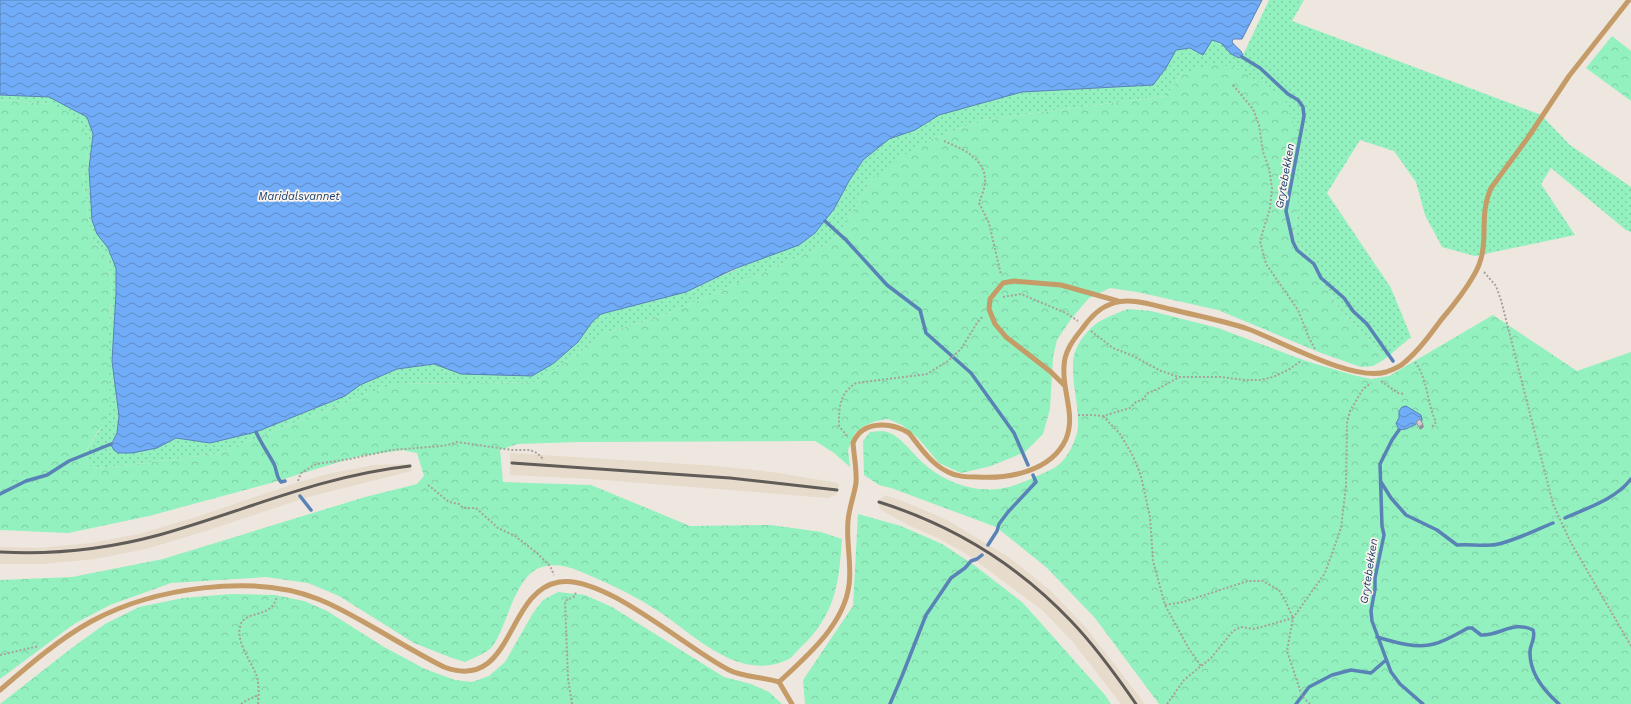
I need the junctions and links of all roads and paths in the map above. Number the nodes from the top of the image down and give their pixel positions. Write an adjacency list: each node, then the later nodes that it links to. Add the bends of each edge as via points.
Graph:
1 (1629, 0): 4 (lane, via 1568,76 1491,188 1484,215 1484,249)
2 (1233, 85): 10 (path, via 1253,109 1260,125 1263,152 1272,188 1270,208 1260,241 1266,264 1302,319 1315,349 1315,354)
3 (944, 141): 5 (path, via 967,152 981,164 986,182 980,203 990,223)
4 (1479, 267): 11 (lane, via 1459,298); 30 (path, via 1496,286 1553,504 1570,541)
5 (1003, 283): 7 (lane, via 1014,281 1061,285); 8 (lane, via 990,299)
6 (1001, 298): 9 (path, via 1021,294 1066,313)
7 (1119, 302): 9 (lane, via 1109,304 1098,311); 10 (lane, via 1140,303 1248,329)
8 (989, 309): 15 (lane, via 995,324 1006,337 1052,372); 20 (path, via 977,323 962,349 927,374 856,384 848,389 842,396 839,426)
9 (1084, 326): 13 (path, via 1113,348 1160,371); 15 (lane, via 1067,351)
10 (1311, 356): 12 (lane, via 1371,374); 13 (path, via 1288,370 1261,380)
11 (1411, 357): 12 (lane); 19 (path, via 1417,366 1436,422)
12 (1387, 372): 14 (path)
13 (1179, 377): 18 (path, via 1148,393 1130,408)
14 (1380, 380): 16 (path, via 1398,393); 28 (path, via 1367,385 1350,411 1347,423 1346,486 1341,528 1324,573)
15 (1064, 385): 17 (lane)
16 (1405, 394)
17 (1070, 414): 18 (path); 20 (lane, via 1067,436 1055,453 1034,468 999,478 960,476 946,472 909,433 890,425 868,428 855,437)
18 (1103, 416): 27 (path, via 1120,434 1141,476 1150,517 1153,560)
19 (1431, 428)
20 (853, 443): 33 (lane, via 856,482 848,521 849,586 840,612 822,640)
21 (544, 460): 22 (path, via 530,450 457,442 442,446 392,450 316,464 301,473)
22 (298, 481)
23 (428, 485): 24 (path, via 449,502 463,508 476,508 498,528 538,552 550,566)
24 (557, 582): 25 (lane); 26 (lane, via 544,588 525,607 505,644 493,659 482,667 466,672 444,667 319,599)
25 (578, 583): 33 (lane, via 624,602 729,670); 38 (path, via 575,596 565,601 568,679)
26 (278, 589): 29 (lane, via 254,585 232,586 146,598 102,616); 35 (path, via 276,603 268,611 251,615 240,627 241,642 257,677)
27 (1165, 605): 28 (path, via 1183,602 1248,581 1263,581 1279,590); 32 (path)
28 (1293, 618): 32 (path, via 1254,629 1241,627 1233,631); 41 (path, via 1287,651 1302,696)
29 (60, 641): 31 (path); 34 (lane)
30 (1631, 646)
31 (0, 655)
32 (1201, 666): 40 (path, via 1184,680)
33 (779, 682): 39 (lane)
34 (0, 690)
35 (259, 696): 36 (path); 37 (path)
36 (241, 704)
37 (258, 704)
38 (572, 704)
39 (792, 704)
40 (1167, 704)
41 (1310, 704)

